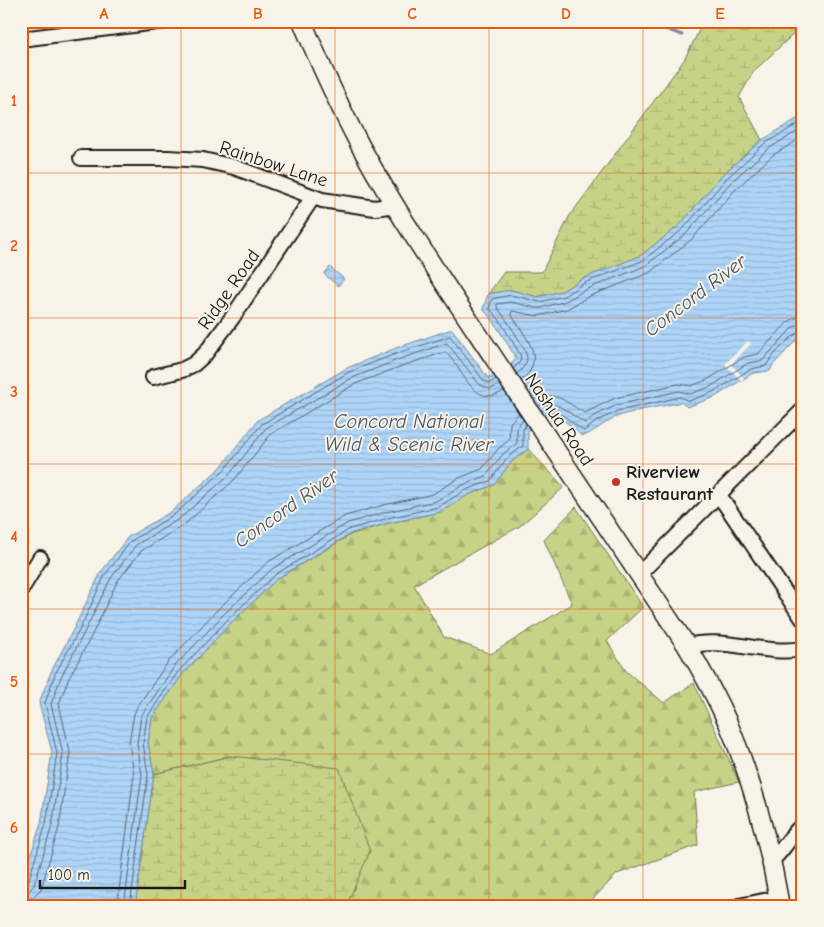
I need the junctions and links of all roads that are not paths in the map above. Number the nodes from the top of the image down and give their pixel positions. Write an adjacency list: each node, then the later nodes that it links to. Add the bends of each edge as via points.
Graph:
1 (165, 21): 3 (street)
2 (302, 21): 6 (main road, Nashua Road, via 331,88)
3 (21, 38)
4 (81, 158): 5 (street, Rainbow Lane, via 203,160 242,170)
5 (313, 197): 6 (street, Rainbow Lane, via 375,208); 7 (street, Ridge Road, via 205,354 182,370)
6 (395, 205): 11 (main road, Nashua Road)
7 (153, 377)
8 (803, 410): 9 (street)
9 (719, 495): 11 (street); 13 (street)
10 (40, 558): 12 (street)
11 (639, 574): 14 (main road, Nashua Road)
12 (22, 587)
13 (803, 619)
14 (687, 646): 15 (street, via 707,643); 17 (main road, Nashua Road, via 736,741)
15 (803, 649)
16 (803, 825): 17 (street)
17 (772, 860): 18 (main road, Nashua Road)
18 (780, 902): 19 (street)
19 (739, 906)

